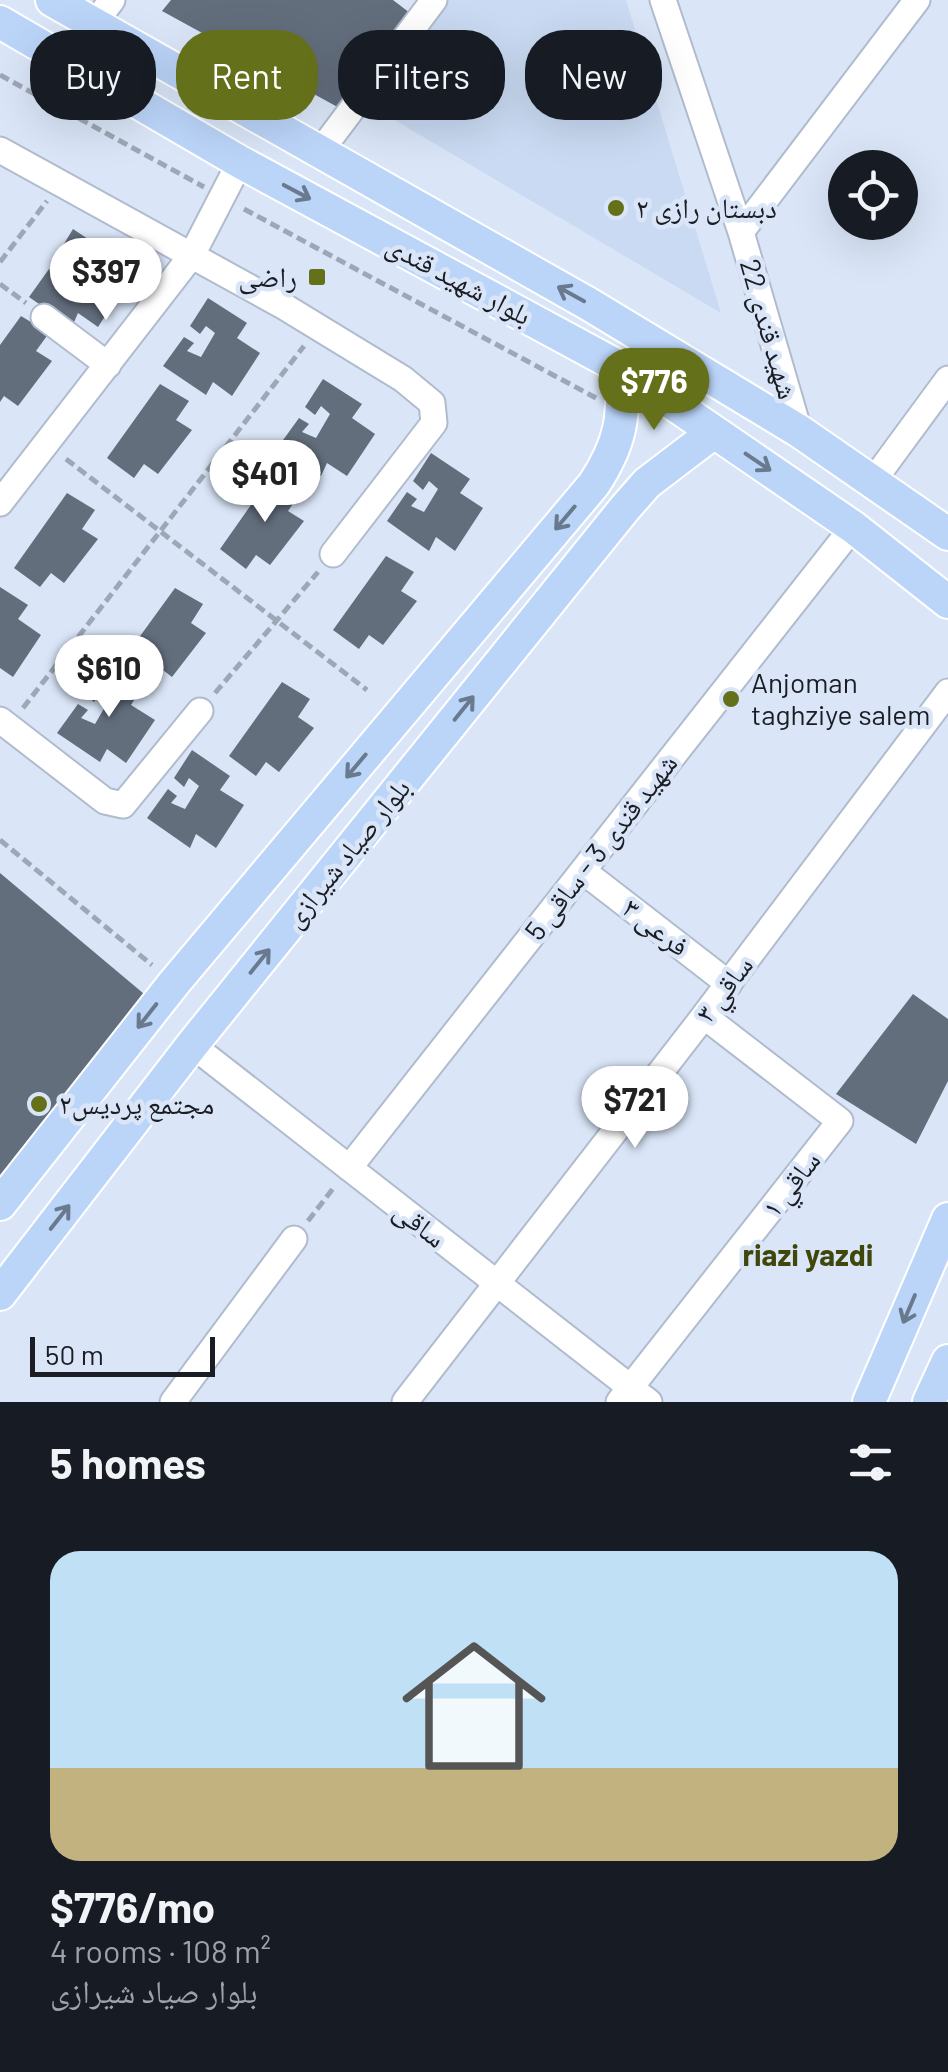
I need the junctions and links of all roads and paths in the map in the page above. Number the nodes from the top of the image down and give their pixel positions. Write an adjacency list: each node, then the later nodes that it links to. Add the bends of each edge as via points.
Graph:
1 (52, 0): 5 (main road, بلوار شهید قندی)
2 (434, 0): 9 (street)
3 (663, 0): 13 (street, شهید قندی 22)
4 (917, 0): 13 (street)
5 (103, 12): 9 (main road, بلوار شهید قندی)
6 (0, 22): 10 (main road, بلوار شهید قندی)
7 (0, 76): 12 (path)
8 (0, 150): 11 (street)
9 (319, 153): 23 (main road, بلوار شهید قندی, one-way to 9)
10 (240, 162): 12 (street); 20 (main road, بلوار شهید قندی, one-way to 20)
11 (60, 183): 14 (street); 15 (path)
12 (222, 197): 14 (street); 22 (path)
13 (741, 232): 23 (street, شهید قندی 22)
14 (192, 255): 18 (street); 19 (street)
15 (0, 262)
16 (0, 284): 17 (path)
17 (44, 317): 19 (street)
18 (318, 328): 31 (path); 33 (street, via 404,380 435,410 434,423)
19 (108, 365): 25 (street)
20 (621, 368): 22 (main road, بلوار صیاد شیرازی); 24 (main road, بلوار شهید قندی)
21 (948, 378): 27 (street)
22 (625, 414): 26 (main road, بلوار صیاد شیرازی)
23 (799, 431): 27 (main road, بلوار شهید قندی)
24 (714, 432): 28 (main road, بلوار صیاد شیرازی); 30 (main road, بلوار شهید قندی, one-way to 30)
25 (48, 445): 29 (street); 31 (path)
26 (611, 458): 28 (main road, via 631,454 642,463); 42 (main road, بلوار صیاد شیرازی, one-way to 42)
27 (873, 481): 32 (main road, بلوار شهید قندی)
28 (647, 483): 45 (main road, بلوار صیاد شیرازی, one-way to 28)
29 (0, 503)
30 (854, 527): 34 (main road, بلوار شهید قندی); 41 (street, شهید قندی 3 - ساقی 5)
31 (160, 531): 35 (path); 39 (path)
32 (948, 534)
33 (333, 554): 35 (path)
34 (948, 602)
35 (277, 621): 36 (path); 38 (path)
36 (367, 690)
37 (948, 692): 43 (street, ساقي ۳)
38 (200, 711): 39 (street, via 122,805 105,801)
39 (4, 723)
40 (0, 840): 42 (path)
41 (583, 871): 43 (street, فرعی ۳); 46 (street, شهید قندی 3 - ساقی 5)
42 (174, 983): 47 (main road, بلوار صیاد شیرازی, one-way to 47)
43 (728, 984): 44 (street, ساقي ۳)
44 (704, 1016): 50 (street, ساقي ۳); 53 (street, ساقي ۱, via 840,1121)
45 (192, 1046): 46 (street, ساقی); 51 (main road, بلوار صیاد شیرازی, one-way to 45)
46 (349, 1168): 49 (path); 50 (street, ساقی)
47 (0, 1204)
48 (948, 1219): 56 (main road, one-way to 56)
49 (294, 1238): 54 (street)
50 (498, 1284): 53 (street, ساقی); 55 (street, ساقي ۳)
51 (0, 1294)
52 (948, 1361): 57 (main road)
53 (633, 1397)
54 (174, 1402)
55 (405, 1402)
56 (868, 1402)
57 (929, 1402)

